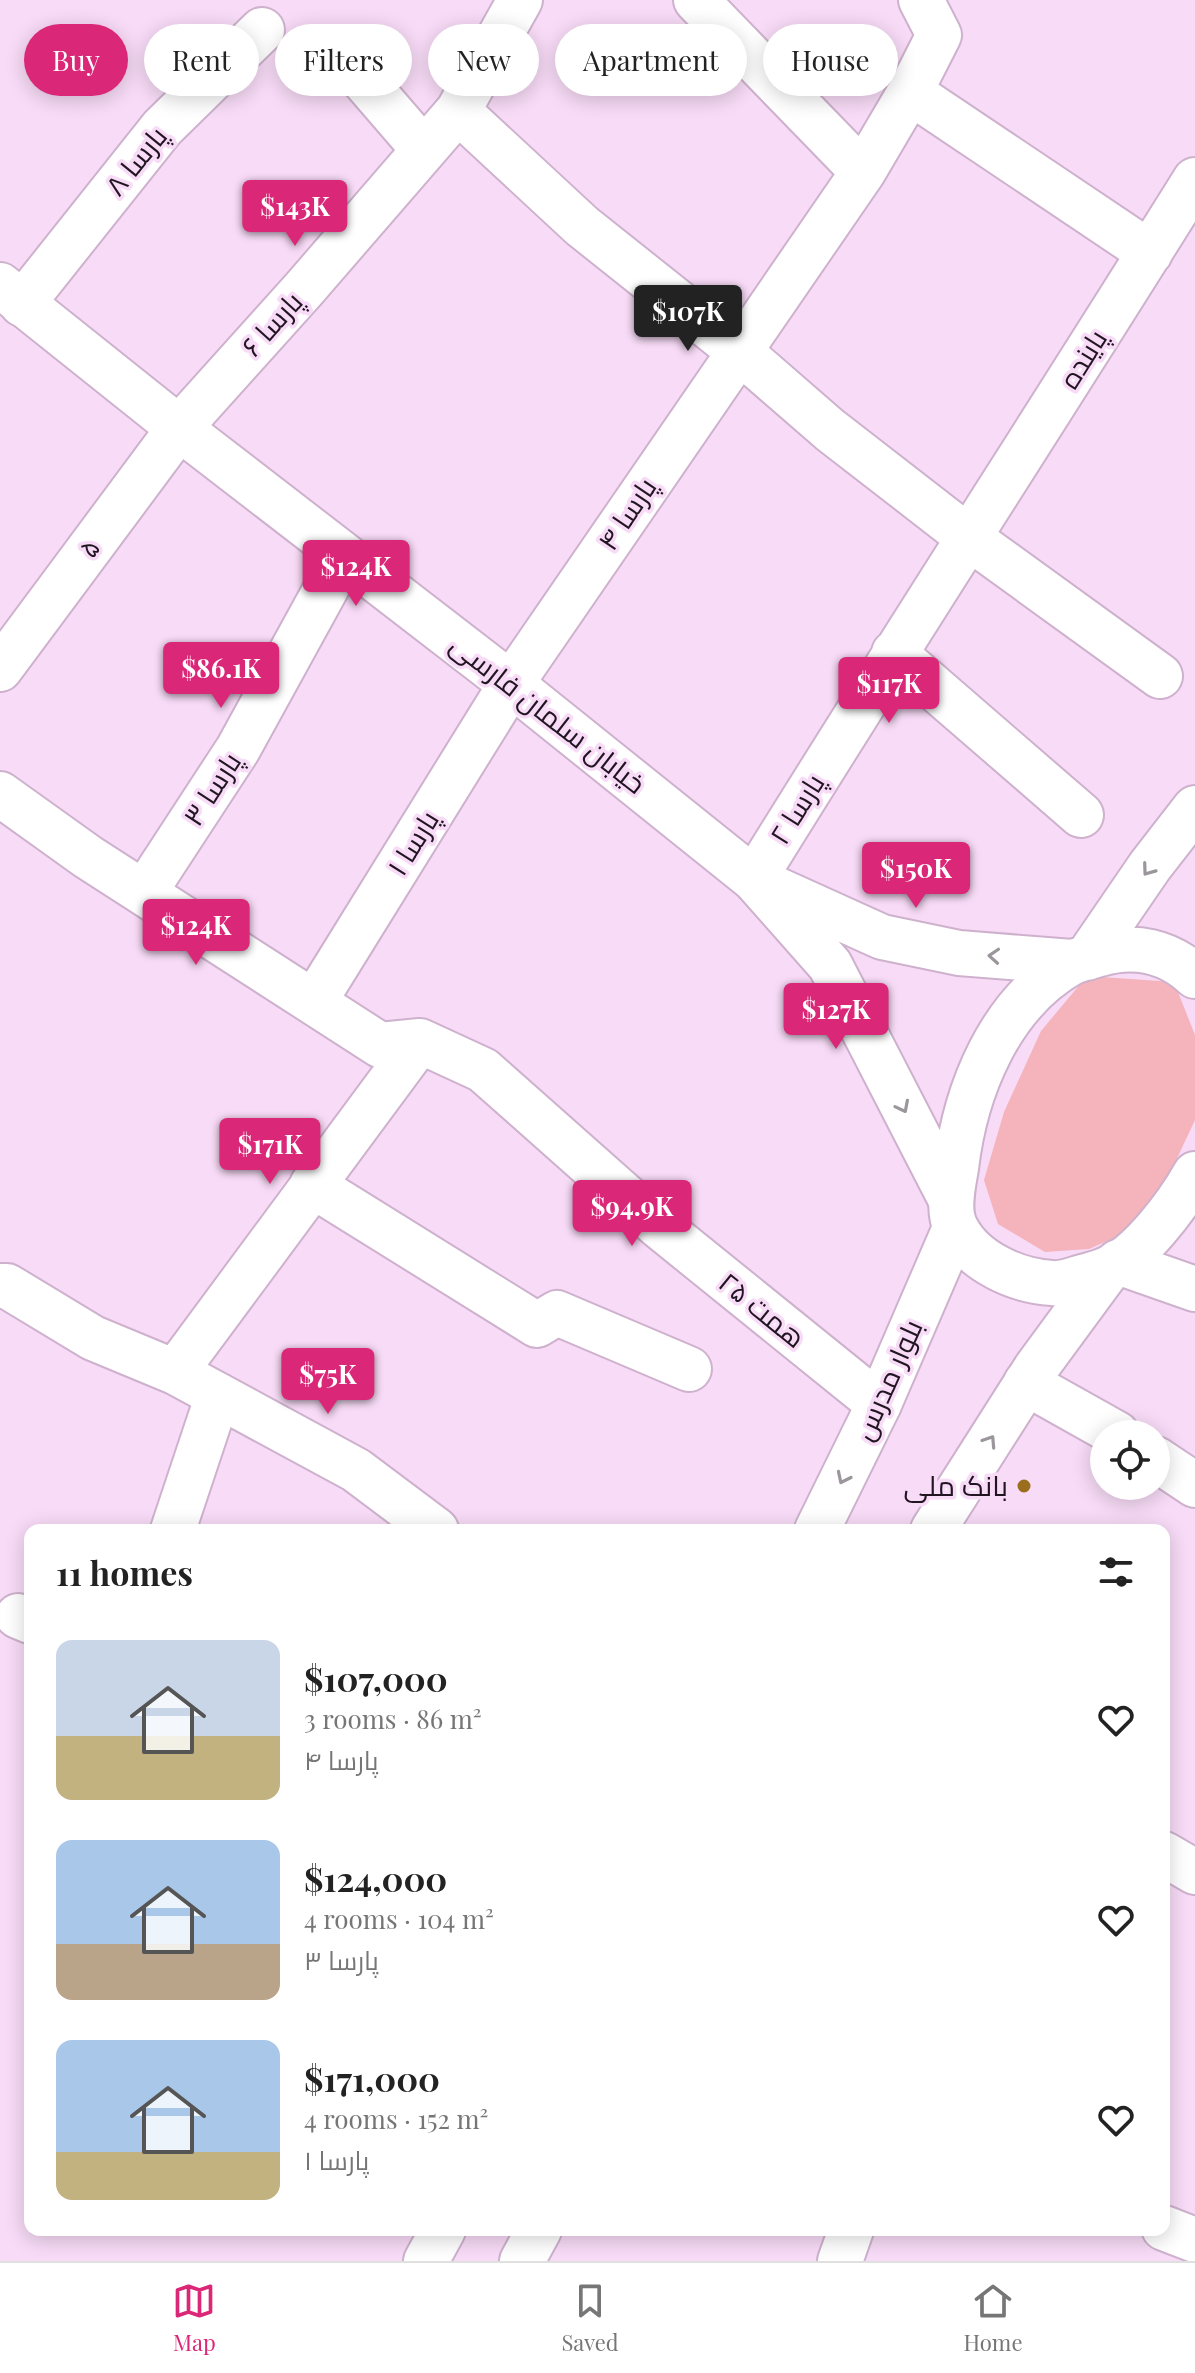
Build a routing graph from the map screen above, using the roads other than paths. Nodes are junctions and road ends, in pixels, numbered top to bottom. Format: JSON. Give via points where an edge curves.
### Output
{"nodes":[{"id":1,"x":520,"y":0,"type":"edge"},
{"id":2,"x":696,"y":0,"type":"edge"},
{"id":3,"x":921,"y":0,"type":"edge"},
{"id":4,"x":262,"y":30,"type":"dead end"},
{"id":5,"x":910,"y":92,"type":"junction"},
{"id":6,"x":377,"y":96,"type":"edge"},
{"id":7,"x":458,"y":111,"type":"junction"},
{"id":8,"x":424,"y":150,"type":"junction"},
{"id":9,"x":863,"y":172,"type":"junction"},
{"id":10,"x":1195,"y":180,"type":"edge"},
{"id":11,"x":1150,"y":253,"type":"junction"},
{"id":12,"x":11,"y":295,"type":"edge"},
{"id":13,"x":741,"y":347,"type":"junction"},
{"id":14,"x":179,"y":428,"type":"junction"},
{"id":15,"x":968,"y":537,"type":"junction"},
{"id":16,"x":344,"y":556,"type":"junction"},
{"id":17,"x":894,"y":653,"type":"junction"},
{"id":18,"x":0,"y":669,"type":"edge"},
{"id":19,"x":1160,"y":676,"type":"dead end"},
{"id":20,"x":511,"y":684,"type":"junction"},
{"id":21,"x":0,"y":794,"type":"edge"},
{"id":22,"x":1195,"y":808,"type":"edge"},
{"id":23,"x":1081,"y":815,"type":"dead end"},
{"id":24,"x":754,"y":879,"type":"junction"},
{"id":25,"x":144,"y":893,"type":"junction"},
{"id":26,"x":1080,"y":960,"type":"junction"},
{"id":27,"x":1195,"y":976,"type":"edge"},
{"id":28,"x":314,"y":1002,"type":"junction"},
{"id":29,"x":420,"y":1041,"type":"junction"},
{"id":30,"x":1195,"y":1174,"type":"edge"},
{"id":31,"x":312,"y":1185,"type":"junction"},
{"id":32,"x":953,"y":1214,"type":"junction"},
{"id":33,"x":1113,"y":1266,"type":"junction"},
{"id":34,"x":0,"y":1286,"type":"edge"},
{"id":35,"x":1195,"y":1289,"type":"edge"},
{"id":36,"x":689,"y":1369,"type":"dead end"},
{"id":37,"x":175,"y":1372,"type":"junction"},
{"id":38,"x":1026,"y":1383,"type":"junction"},
{"id":39,"x":218,"y":1395,"type":"junction"},
{"id":40,"x":879,"y":1404,"type":"junction"},
{"id":41,"x":1092,"y":1420,"type":"edge"},
{"id":42,"x":1170,"y":1468,"type":"edge"},
{"id":43,"x":1195,"y":1485,"type":"edge"},
{"id":44,"x":175,"y":1524,"type":"edge"},
{"id":45,"x":428,"y":1524,"type":"edge"},
{"id":46,"x":820,"y":1524,"type":"edge"},
{"id":47,"x":937,"y":1524,"type":"edge"},
{"id":48,"x":1170,"y":1857,"type":"edge"},
{"id":49,"x":1195,"y":1872,"type":"edge"},
{"id":50,"x":1170,"y":2230,"type":"edge"},
{"id":51,"x":440,"y":2236,"type":"edge"},
{"id":52,"x":536,"y":2236,"type":"edge"},
{"id":53,"x":849,"y":2236,"type":"edge"},
{"id":54,"x":1195,"y":2240,"type":"edge"},
{"id":55,"x":426,"y":2261,"type":"edge"},
{"id":56,"x":522,"y":2261,"type":"edge"},
{"id":57,"x":840,"y":2261,"type":"edge"}],
"edges":[{"from":1,"to":7,"type":"street","name":"پارسا ۶"},
{"from":2,"to":9,"type":"street"},
{"from":3,"to":5,"type":"street","name":"پارسا ۴","via":[[939,35]]},
{"from":4,"to":12,"type":"street","name":"پارسا ۸","via":[[162,128]]},
{"from":5,"to":9,"type":"street","name":"پارسا ۴"},
{"from":5,"to":11,"type":"street"},
{"from":6,"to":8,"type":"street"},
{"from":7,"to":8,"type":"street","name":"پارسا ۶"},
{"from":7,"to":13,"type":"street","via":[[582,226]]},
{"from":8,"to":14,"type":"street","name":"پارسا ۶"},
{"from":9,"to":13,"type":"street","name":"پارسا ۴"},
{"from":10,"to":11,"type":"street","name":"پاینده"},
{"from":11,"to":15,"type":"street","name":"پاینده"},
{"from":12,"to":14,"type":"street","name":"خیابان سلمان فارسی"},
{"from":13,"to":15,"type":"street","via":[[830,430]]},
{"from":13,"to":20,"type":"street","name":"پارسا ۴"},
{"from":14,"to":16,"type":"street","name":"خیابان سلمان فارسی"},
{"from":14,"to":18,"type":"street","name":"۵"},
{"from":15,"to":17,"type":"street","name":"پارسا ۲"},
{"from":15,"to":19,"type":"street"},
{"from":16,"to":20,"type":"street","name":"خیابان سلمان فارسی"},
{"from":16,"to":25,"type":"street","name":"پارسا ۳","via":[[238,749]]},
{"from":17,"to":23,"type":"street"},
{"from":17,"to":24,"type":"street","name":"پارسا ۲"},
{"from":20,"to":24,"type":"street","name":"خیابان سلمان فارسی"},
{"from":20,"to":28,"type":"street","name":"پارسا ۱"},
{"from":21,"to":25,"type":"street"},
{"from":22,"to":26,"type":"street","one_way":true},
{"from":26,"to":24,"type":"street","name":"خیابان سلمان فارسی","one_way":true,"via":[[959,953],[882,937]]},
{"from":24,"to":32,"type":"street","name":"خیابان سلمان فارسی","one_way":true,"via":[[830,965]]},
{"from":25,"to":28,"type":"street"},
{"from":26,"to":27,"type":"street","via":[[1114,950],[1151,950]]},
{"from":26,"to":32,"type":"street","name":"بلوار مدرس","via":[[1032,994],[991,1048],[959,1142]]},
{"from":28,"to":29,"type":"street","via":[[380,1045]]},
{"from":29,"to":31,"type":"street"},
{"from":29,"to":40,"type":"street","name":"همت ۲۵","via":[[483,1070],[660,1227]]},
{"from":30,"to":33,"type":"street","via":[[1162,1224]]},
{"from":31,"to":36,"type":"street","via":[[537,1325],[557,1313]]},
{"from":31,"to":37,"type":"street"},
{"from":32,"to":33,"type":"street","name":"خیابان سلمان فارسی","via":[[979,1255],[1012,1276],[1059,1284]]},
{"from":32,"to":40,"type":"street","name":"بلوار مدرس"},
{"from":33,"to":35,"type":"street"},
{"from":33,"to":38,"type":"street"},
{"from":34,"to":37,"type":"street","via":[[93,1338]]},
{"from":37,"to":39,"type":"street"},
{"from":38,"to":41,"type":"street"},
{"from":47,"to":38,"type":"street","one_way":true},
{"from":39,"to":44,"type":"street"},
{"from":39,"to":45,"type":"street","via":[[356,1470]]},
{"from":40,"to":46,"type":"street","name":"بلوار مدرس","one_way":true},
{"from":42,"to":43,"type":"street"},
{"from":48,"to":49,"type":"street"},
{"from":50,"to":54,"type":"street"},
{"from":51,"to":55,"type":"street"},
{"from":52,"to":56,"type":"street"},
{"from":53,"to":57,"type":"street"}]}
